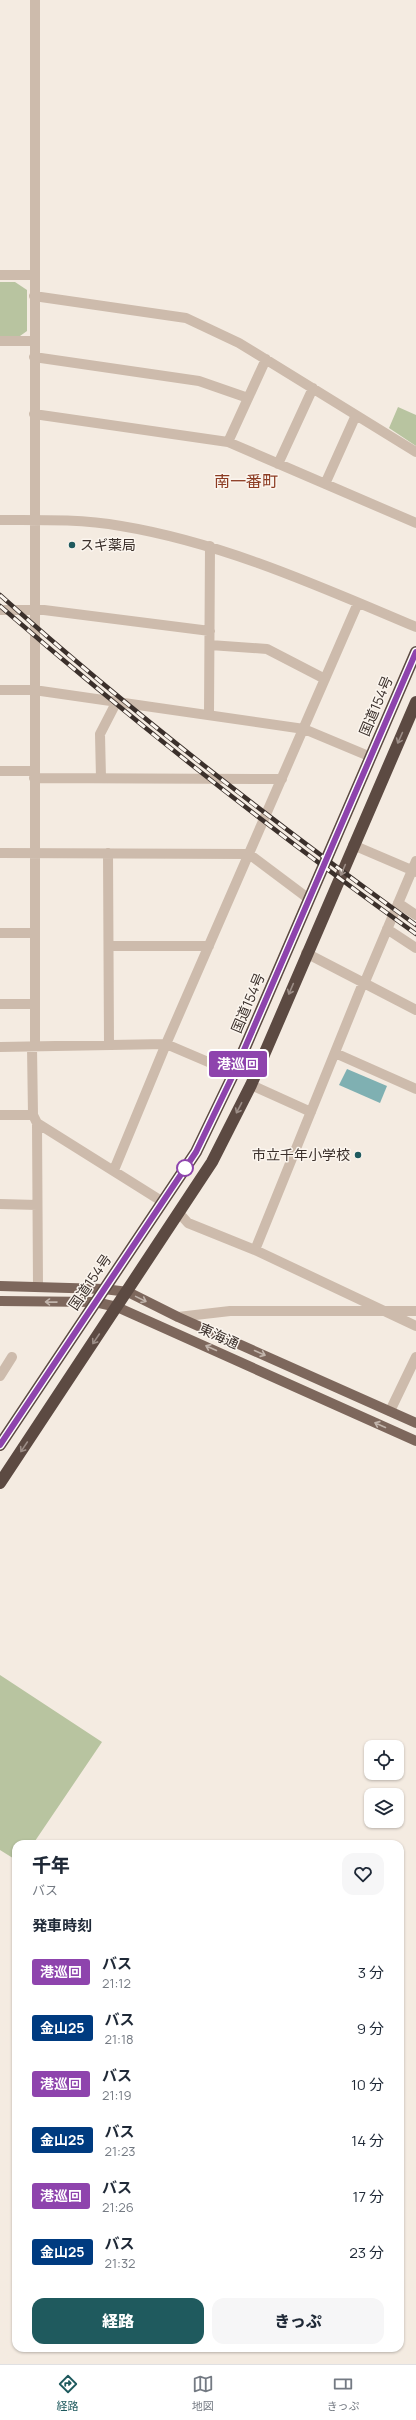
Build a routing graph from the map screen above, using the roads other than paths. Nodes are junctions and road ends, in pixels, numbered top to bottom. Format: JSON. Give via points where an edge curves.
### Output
{"nodes":[{"id":1,"x":35,"y":0,"type":"edge"},
{"id":2,"x":0,"y":275,"type":"edge"},
{"id":3,"x":34,"y":275,"type":"junction"},
{"id":4,"x":34,"y":296,"type":"junction"},
{"id":5,"x":0,"y":341,"type":"edge"},
{"id":6,"x":34,"y":341,"type":"junction"},
{"id":7,"x":34,"y":357,"type":"junction"},
{"id":8,"x":266,"y":359,"type":"junction"},
{"id":9,"x":313,"y":388,"type":"junction"},
{"id":10,"x":248,"y":398,"type":"junction"},
{"id":11,"x":34,"y":414,"type":"junction"},
{"id":12,"x":356,"y":415,"type":"junction"},
{"id":13,"x":228,"y":442,"type":"junction"},
{"id":14,"x":416,"y":452,"type":"edge"},
{"id":15,"x":278,"y":464,"type":"junction"},
{"id":16,"x":325,"y":484,"type":"junction"},
{"id":17,"x":0,"y":520,"type":"edge"},
{"id":18,"x":33,"y":520,"type":"junction"},
{"id":19,"x":416,"y":523,"type":"edge"},
{"id":20,"x":210,"y":546,"type":"junction"},
{"id":21,"x":358,"y":603,"type":"junction"},
{"id":22,"x":0,"y":610,"type":"edge"},
{"id":23,"x":34,"y":610,"type":"junction"},
{"id":24,"x":416,"y":627,"type":"edge"},
{"id":25,"x":210,"y":631,"type":"junction"},
{"id":26,"x":210,"y":645,"type":"junction"},
{"id":27,"x":416,"y":652,"type":"edge"},
{"id":28,"x":325,"y":679,"type":"junction"},
{"id":29,"x":0,"y":690,"type":"edge"},
{"id":30,"x":34,"y":690,"type":"junction"},
{"id":31,"x":116,"y":701,"type":"junction"},
{"id":32,"x":416,"y":702,"type":"edge"},
{"id":33,"x":209,"y":714,"type":"junction"},
{"id":34,"x":304,"y":728,"type":"junction"},
{"id":35,"x":371,"y":756,"type":"junction"},
{"id":36,"x":0,"y":771,"type":"edge"},
{"id":37,"x":34,"y":775,"type":"junction"},
{"id":38,"x":101,"y":778,"type":"junction"},
{"id":39,"x":282,"y":779,"type":"junction"},
{"id":40,"x":353,"y":845,"type":"junction"},
{"id":41,"x":0,"y":853,"type":"edge"},
{"id":42,"x":34,"y":853,"type":"junction"},
{"id":43,"x":108,"y":853,"type":"junction"},
{"id":44,"x":250,"y":854,"type":"junction"},
{"id":45,"x":416,"y":861,"type":"edge"},
{"id":46,"x":414,"y":871,"type":"edge"},
{"id":47,"x":309,"y":899,"type":"junction"},
{"id":48,"x":398,"y":903,"type":"junction"},
{"id":49,"x":416,"y":915,"type":"edge"},
{"id":50,"x":387,"y":929,"type":"junction"},
{"id":51,"x":0,"y":933,"type":"edge"},
{"id":52,"x":35,"y":933,"type":"junction"},
{"id":53,"x":108,"y":946,"type":"junction"},
{"id":54,"x":209,"y":946,"type":"junction"},
{"id":55,"x":416,"y":948,"type":"edge"},
{"id":56,"x":306,"y":953,"type":"junction"},
{"id":57,"x":363,"y":984,"type":"junction"},
{"id":58,"x":0,"y":1004,"type":"edge"},
{"id":59,"x":35,"y":1004,"type":"junction"},
{"id":60,"x":416,"y":1010,"type":"edge"},
{"id":61,"x":166,"y":1044,"type":"junction"},
{"id":62,"x":109,"y":1045,"type":"junction"},
{"id":63,"x":34,"y":1046,"type":"junction"},
{"id":64,"x":0,"y":1047,"type":"edge"},
{"id":65,"x":335,"y":1053,"type":"junction"},
{"id":66,"x":234,"y":1073,"type":"junction"},
{"id":67,"x":251,"y":1085,"type":"junction"},
{"id":68,"x":416,"y":1089,"type":"edge"},
{"id":69,"x":311,"y":1112,"type":"junction"},
{"id":70,"x":0,"y":1115,"type":"edge"},
{"id":71,"x":35,"y":1119,"type":"junction"},
{"id":72,"x":114,"y":1170,"type":"junction"},
{"id":73,"x":163,"y":1202,"type":"junction"},
{"id":74,"x":0,"y":1204,"type":"edge"},
{"id":75,"x":37,"y":1205,"type":"junction"},
{"id":76,"x":179,"y":1213,"type":"junction"},
{"id":77,"x":255,"y":1250,"type":"junction"},
{"id":78,"x":0,"y":1286,"type":"edge"},
{"id":79,"x":38,"y":1287,"type":"junction"},
{"id":80,"x":104,"y":1289,"type":"junction"},
{"id":81,"x":128,"y":1292,"type":"junction"},
{"id":82,"x":0,"y":1301,"type":"edge"},
{"id":83,"x":95,"y":1302,"type":"junction"},
{"id":84,"x":118,"y":1307,"type":"junction"},
{"id":85,"x":380,"y":1310,"type":"junction"},
{"id":86,"x":416,"y":1311,"type":"edge"},
{"id":87,"x":178,"y":1317,"type":"junction"},
{"id":88,"x":416,"y":1326,"type":"edge"},
{"id":89,"x":12,"y":1357,"type":"dead end"},
{"id":90,"x":416,"y":1357,"type":"edge"},
{"id":91,"x":0,"y":1376,"type":"edge"},
{"id":92,"x":390,"y":1411,"type":"junction"},
{"id":93,"x":416,"y":1423,"type":"edge"},
{"id":94,"x":416,"y":1441,"type":"edge"},
{"id":95,"x":0,"y":1445,"type":"edge"},
{"id":96,"x":0,"y":1483,"type":"edge"}],
"edges":[{"from":1,"to":3,"type":"street"},
{"from":2,"to":3,"type":"street"},
{"from":3,"to":4,"type":"street"},
{"from":4,"to":6,"type":"street"},
{"from":4,"to":8,"type":"street","via":[[186,318]]},
{"from":5,"to":6,"type":"street"},
{"from":6,"to":7,"type":"street"},
{"from":7,"to":10,"type":"street","via":[[199,381]]},
{"from":7,"to":11,"type":"street"},
{"from":8,"to":9,"type":"street"},
{"from":8,"to":10,"type":"street"},
{"from":9,"to":12,"type":"street"},
{"from":9,"to":15,"type":"street"},
{"from":10,"to":13,"type":"street"},
{"from":11,"to":13,"type":"street"},
{"from":11,"to":18,"type":"street"},
{"from":12,"to":14,"type":"street"},
{"from":12,"to":16,"type":"street"},
{"from":13,"to":15,"type":"street"},
{"from":15,"to":16,"type":"street"},
{"from":16,"to":19,"type":"street"},
{"from":17,"to":18,"type":"street"},
{"from":18,"to":20,"type":"street","via":[[120,526]]},
{"from":18,"to":23,"type":"street"},
{"from":20,"to":21,"type":"street"},
{"from":20,"to":25,"type":"street"},
{"from":21,"to":24,"type":"street"},
{"from":21,"to":28,"type":"street"},
{"from":22,"to":23,"type":"street"},
{"from":23,"to":25,"type":"street"},
{"from":23,"to":30,"type":"street"},
{"from":25,"to":26,"type":"street"},
{"from":26,"to":28,"type":"street","via":[[267,649]]},
{"from":26,"to":33,"type":"street"},
{"from":27,"to":35,"type":"highway","name":"国道154号"},
{"from":28,"to":34,"type":"street"},
{"from":29,"to":30,"type":"street"},
{"from":30,"to":31,"type":"street"},
{"from":30,"to":37,"type":"street"},
{"from":31,"to":33,"type":"street"},
{"from":31,"to":38,"type":"street","via":[[100,734]]},
{"from":32,"to":40,"type":"highway","one_way":true},
{"from":33,"to":34,"type":"street"},
{"from":34,"to":35,"type":"street"},
{"from":34,"to":39,"type":"street"},
{"from":35,"to":47,"type":"highway","name":"国道154号"},
{"from":36,"to":37,"type":"street"},
{"from":37,"to":38,"type":"street"},
{"from":37,"to":42,"type":"street"},
{"from":38,"to":39,"type":"street"},
{"from":39,"to":44,"type":"street"},
{"from":40,"to":46,"type":"street"},
{"from":40,"to":56,"type":"highway","one_way":true},
{"from":41,"to":42,"type":"street"},
{"from":42,"to":43,"type":"street"},
{"from":42,"to":52,"type":"street"},
{"from":43,"to":44,"type":"street"},
{"from":43,"to":53,"type":"street"},
{"from":44,"to":47,"type":"street"},
{"from":44,"to":54,"type":"street"},
{"from":45,"to":46,"type":"street"},
{"from":46,"to":48,"type":"street"},
{"from":47,"to":66,"type":"highway","name":"国道154号"},
{"from":48,"to":49,"type":"street"},
{"from":48,"to":50,"type":"street"},
{"from":50,"to":55,"type":"street"},
{"from":50,"to":57,"type":"street"},
{"from":51,"to":52,"type":"street"},
{"from":52,"to":59,"type":"street"},
{"from":53,"to":54,"type":"street"},
{"from":53,"to":62,"type":"street"},
{"from":54,"to":61,"type":"street"},
{"from":56,"to":57,"type":"street"},
{"from":56,"to":67,"type":"highway","one_way":true},
{"from":57,"to":60,"type":"street"},
{"from":57,"to":65,"type":"street"},
{"from":58,"to":59,"type":"street"},
{"from":59,"to":63,"type":"street"},
{"from":61,"to":62,"type":"street"},
{"from":61,"to":66,"type":"street"},
{"from":61,"to":72,"type":"street"},
{"from":62,"to":63,"type":"street"},
{"from":63,"to":64,"type":"street"},
{"from":63,"to":71,"type":"street"},
{"from":65,"to":68,"type":"street"},
{"from":65,"to":69,"type":"street"},
{"from":66,"to":73,"type":"highway","name":"国道154号","via":[[196,1152]]},
{"from":67,"to":69,"type":"street"},
{"from":67,"to":76,"type":"highway","one_way":true,"via":[[212,1162]]},
{"from":69,"to":77,"type":"street"},
{"from":70,"to":71,"type":"street"},
{"from":71,"to":72,"type":"street"},
{"from":71,"to":75,"type":"street"},
{"from":72,"to":73,"type":"street"},
{"from":73,"to":80,"type":"highway","name":"国道154号"},
{"from":74,"to":75,"type":"street"},
{"from":75,"to":79,"type":"street"},
{"from":76,"to":77,"type":"street","via":[[188,1223]]},
{"from":76,"to":81,"type":"highway"},
{"from":77,"to":85,"type":"street"},
{"from":78,"to":79,"type":"main road","name":"東海通"},
{"from":79,"to":80,"type":"main road","name":"東海通"},
{"from":80,"to":81,"type":"main road","name":"東海通"},
{"from":80,"to":83,"type":"highway","name":"国道154号"},
{"from":81,"to":84,"type":"highway"},
{"from":81,"to":87,"type":"main road","name":"東海通","one_way":true},
{"from":83,"to":82,"type":"main road","name":"東海通","one_way":true},
{"from":83,"to":84,"type":"main road","name":"東海通"},
{"from":83,"to":95,"type":"highway","name":"国道154号"},
{"from":94,"to":84,"type":"main road","name":"東海通","one_way":true},
{"from":84,"to":96,"type":"highway","one_way":true},
{"from":85,"to":86,"type":"street"},
{"from":85,"to":87,"type":"street","via":[[230,1311]]},
{"from":85,"to":88,"type":"street"},
{"from":87,"to":92,"type":"main road","name":"東海通","one_way":true},
{"from":89,"to":91,"type":"street"},
{"from":90,"to":92,"type":"street"},
{"from":92,"to":93,"type":"main road","name":"東海通"}]}
